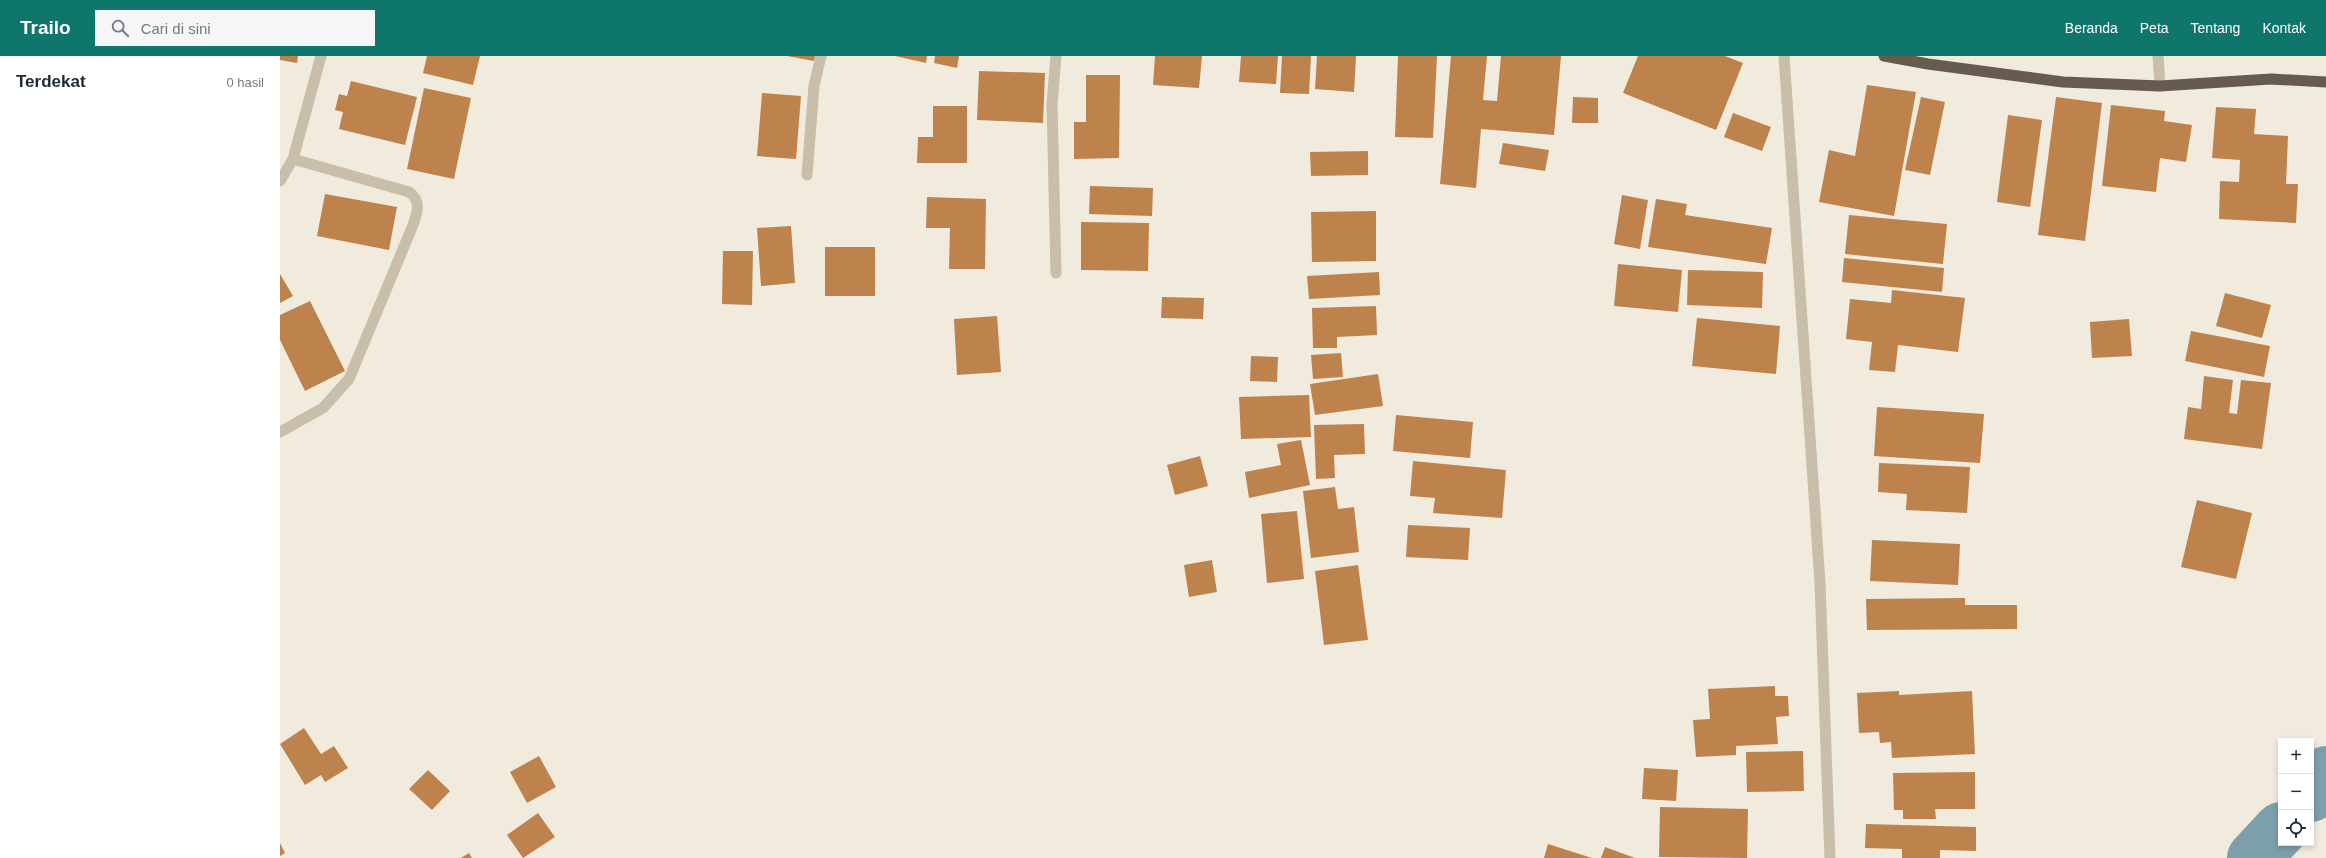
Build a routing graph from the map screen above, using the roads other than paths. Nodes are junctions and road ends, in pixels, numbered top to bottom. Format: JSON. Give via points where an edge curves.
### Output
{"nodes":[{"id":1,"x":321,"y":56,"type":"edge"},
{"id":2,"x":821,"y":56,"type":"edge"},
{"id":3,"x":1056,"y":56,"type":"edge"},
{"id":4,"x":1784,"y":56,"type":"edge"},
{"id":5,"x":1884,"y":56,"type":"edge"},
{"id":6,"x":2158,"y":56,"type":"edge"},
{"id":7,"x":2326,"y":82,"type":"edge"},
{"id":8,"x":2160,"y":86,"type":"junction"},
{"id":9,"x":293,"y":159,"type":"junction"},
{"id":10,"x":807,"y":175,"type":"dead end"},
{"id":11,"x":280,"y":181,"type":"edge"},
{"id":12,"x":1056,"y":274,"type":"dead end"},
{"id":13,"x":280,"y":432,"type":"edge"},
{"id":14,"x":1830,"y":858,"type":"edge"}],
"edges":[{"from":1,"to":9,"type":"street"},
{"from":2,"to":10,"type":"street","via":[[814,86]]},
{"from":3,"to":12,"type":"street","via":[[1052,104]]},
{"from":4,"to":14,"type":"street","via":[[1820,583]]},
{"from":5,"to":8,"type":"highway","via":[[2063,82]]},
{"from":6,"to":8,"type":"street"},
{"from":7,"to":8,"type":"highway","via":[[2271,79]]},
{"from":9,"to":11,"type":"street"},
{"from":9,"to":13,"type":"street","via":[[409,192],[417,200],[418,207],[413,225],[349,379],[323,408]]}]}
